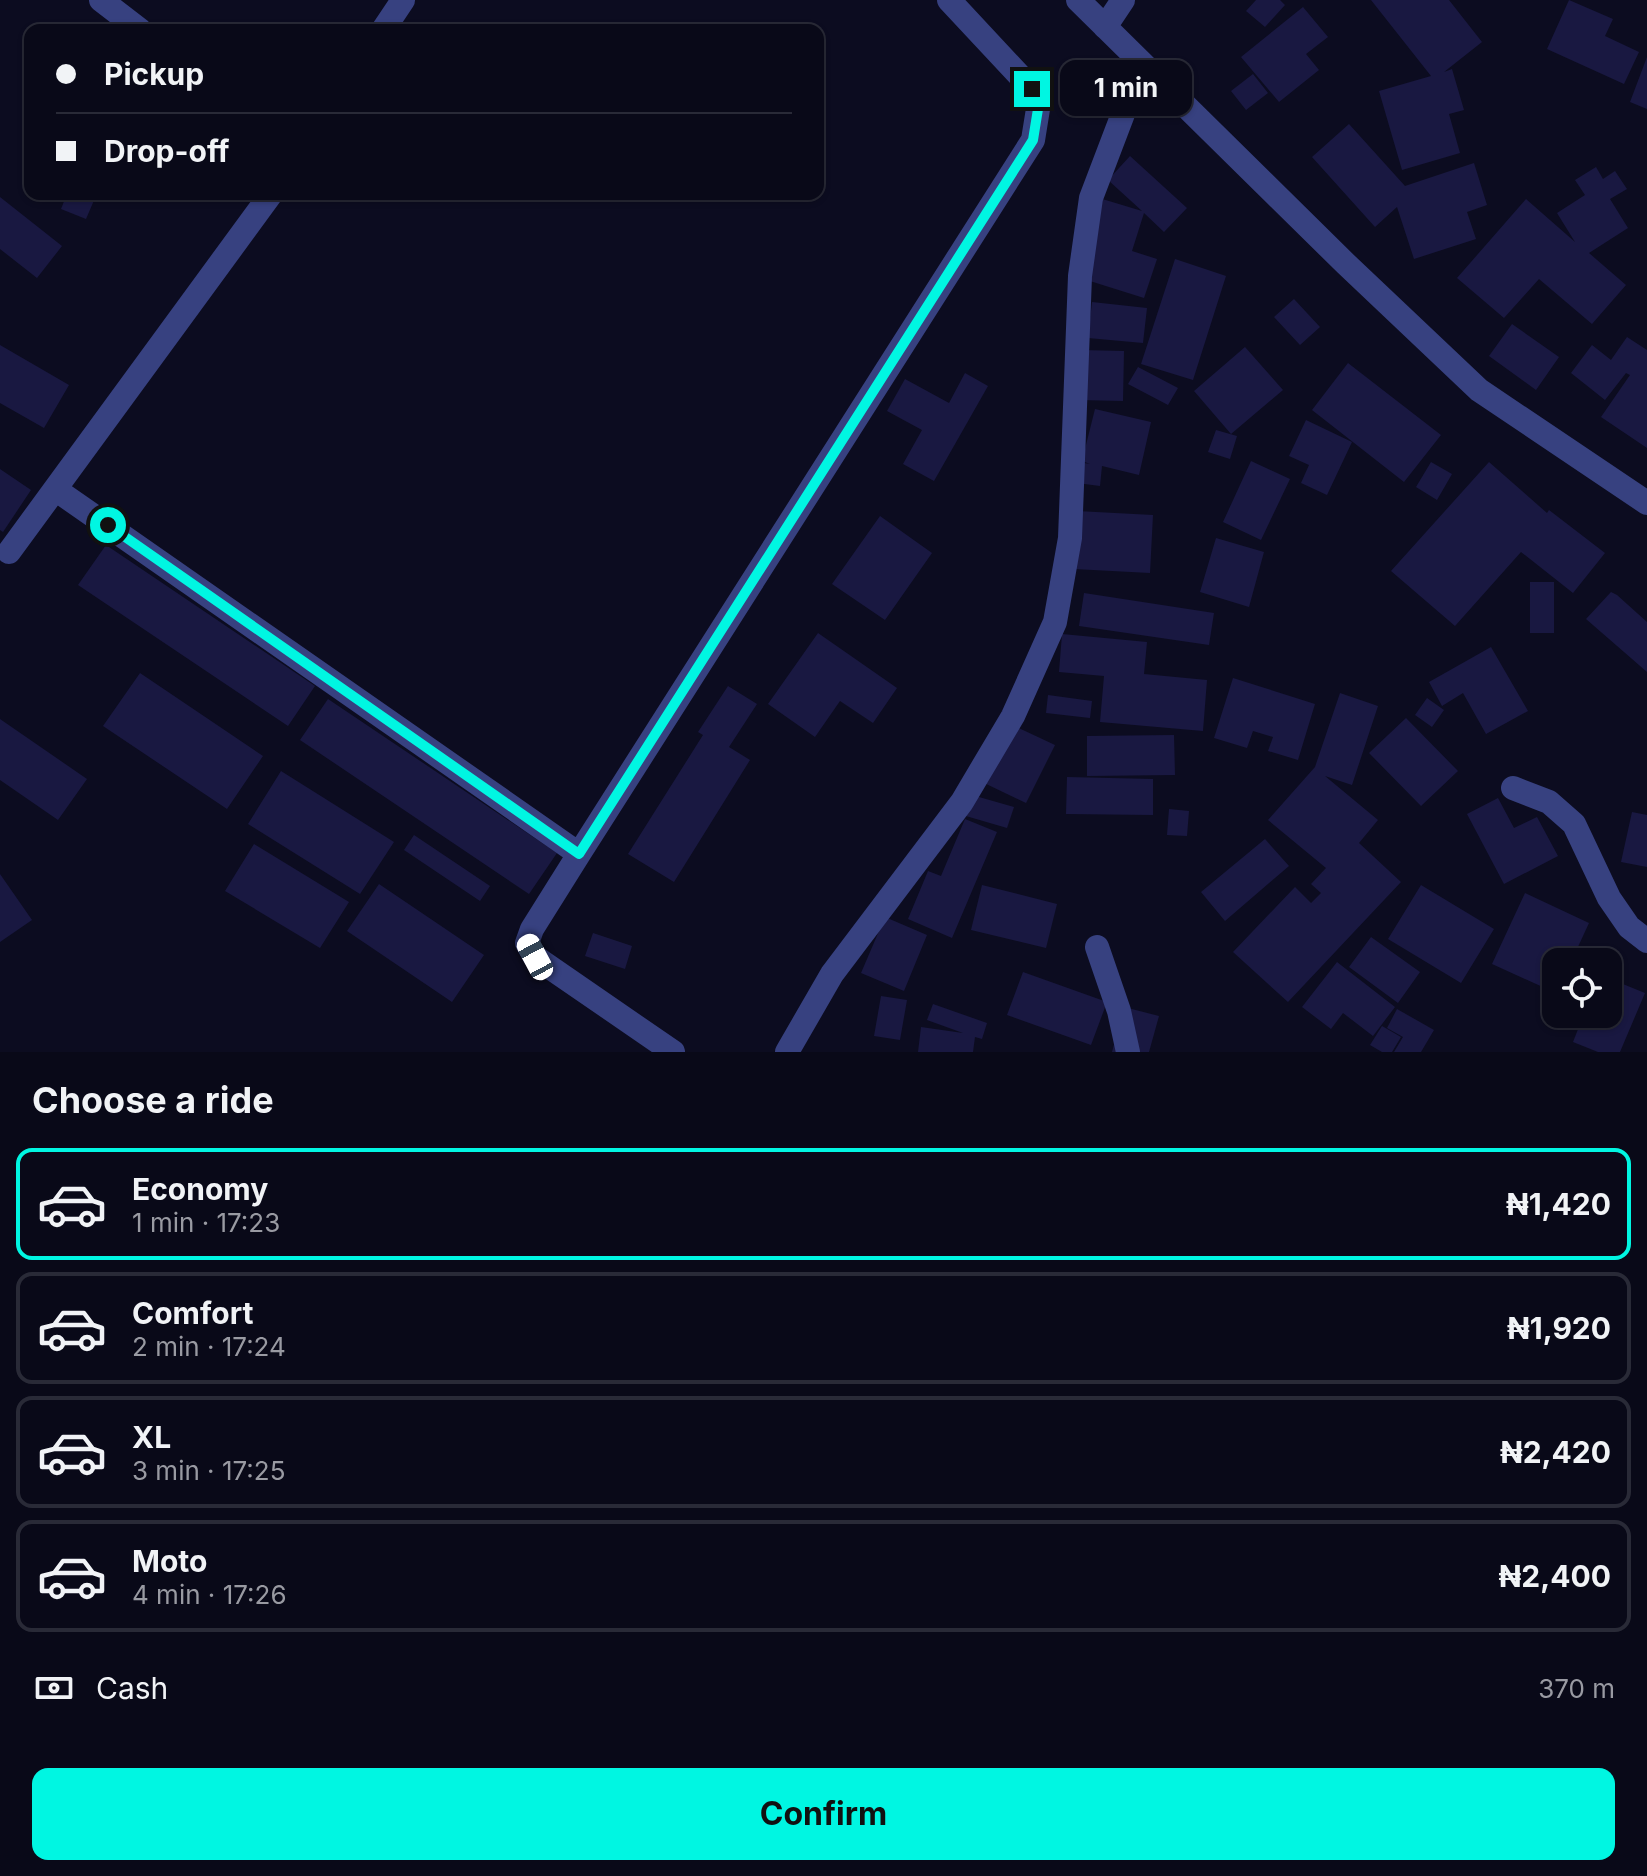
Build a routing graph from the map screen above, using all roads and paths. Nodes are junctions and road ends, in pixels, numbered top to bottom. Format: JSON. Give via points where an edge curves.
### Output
{"nodes":[{"id":1,"x":101,"y":0,"type":"edge"},
{"id":2,"x":403,"y":0,"type":"edge"},
{"id":3,"x":949,"y":0,"type":"edge"},
{"id":4,"x":1078,"y":0,"type":"edge"},
{"id":5,"x":1123,"y":0,"type":"edge"},
{"id":6,"x":132,"y":24,"type":"edge"},
{"id":7,"x":387,"y":24,"type":"edge"},
{"id":8,"x":1105,"y":27,"type":"junction"},
{"id":9,"x":1142,"y":64,"type":"junction"},
{"id":10,"x":267,"y":200,"type":"edge"},
{"id":11,"x":55,"y":489,"type":"junction"},
{"id":12,"x":1647,"y":503,"type":"edge"},
{"id":13,"x":9,"y":552,"type":"dead end"},
{"id":14,"x":1513,"y":788,"type":"dead end"},
{"id":15,"x":579,"y":854,"type":"junction"},
{"id":16,"x":1647,"y":941,"type":"edge"},
{"id":17,"x":1097,"y":947,"type":"dead end"},
{"id":18,"x":673,"y":1052,"type":"edge"},
{"id":19,"x":787,"y":1052,"type":"edge"},
{"id":20,"x":1128,"y":1052,"type":"edge"}],
"edges":[{"from":1,"to":6,"type":"street"},
{"from":2,"to":7,"type":"street"},
{"from":3,"to":15,"type":"street","via":[[1032,89],[1038,109],[1033,140]]},
{"from":4,"to":8,"type":"street"},
{"from":5,"to":8,"type":"street"},
{"from":8,"to":9,"type":"street"},
{"from":9,"to":12,"type":"street","via":[[1479,390]]},
{"from":9,"to":19,"type":"street","via":[[1091,198],[1080,276],[1070,538],[1055,622],[1013,716],[962,802],[832,974]]},
{"from":10,"to":11,"type":"street"},
{"from":11,"to":13,"type":"street"},
{"from":11,"to":15,"type":"street"},
{"from":14,"to":16,"type":"street","via":[[1549,802],[1574,824],[1609,898],[1629,927]]},
{"from":15,"to":18,"type":"street","via":[[527,943],[535,957]]},
{"from":17,"to":20,"type":"street"}]}
